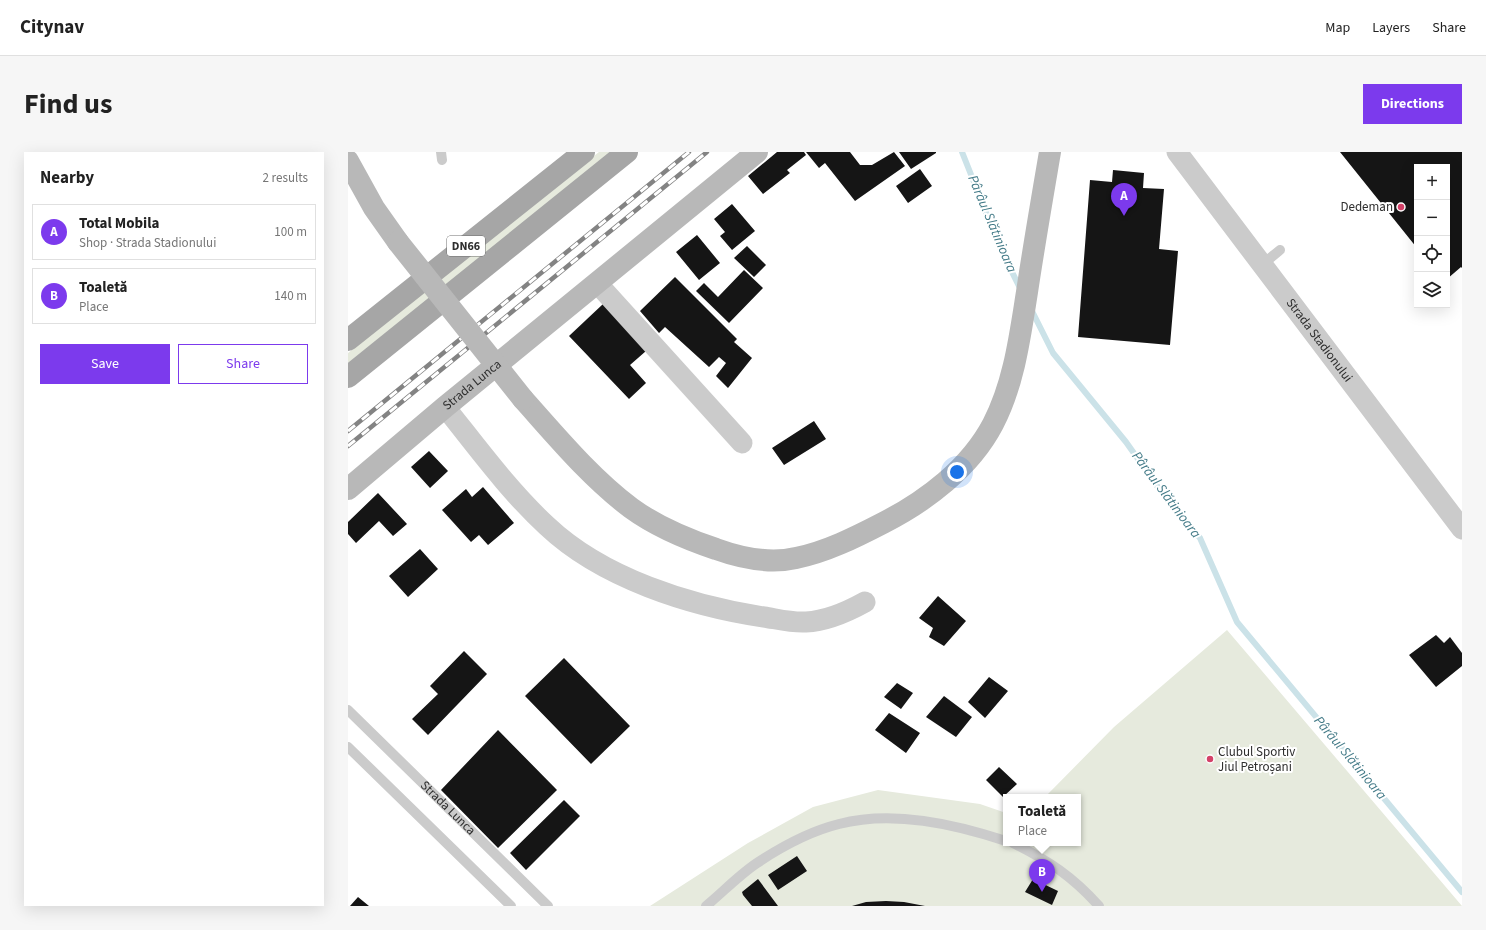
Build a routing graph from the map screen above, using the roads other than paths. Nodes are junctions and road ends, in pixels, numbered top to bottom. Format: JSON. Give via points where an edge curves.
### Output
{"nodes":[{"id":1,"x":584,"y":152,"type":"edge"},
{"id":2,"x":627,"y":152,"type":"edge"},
{"id":3,"x":758,"y":152,"type":"edge"},
{"id":4,"x":1050,"y":152,"type":"edge"},
{"id":5,"x":1177,"y":152,"type":"edge"},
{"id":6,"x":348,"y":160,"type":"edge"},
{"id":7,"x":1280,"y":250,"type":"dead end"},
{"id":8,"x":1263,"y":264,"type":"junction"},
{"id":9,"x":597,"y":283,"type":"junction"},
{"id":10,"x":348,"y":340,"type":"edge"},
{"id":11,"x":348,"y":377,"type":"edge"},
{"id":12,"x":445,"y":407,"type":"junction"},
{"id":13,"x":742,"y":443,"type":"dead end"},
{"id":14,"x":348,"y":489,"type":"edge"},
{"id":15,"x":1462,"y":529,"type":"edge"},
{"id":16,"x":865,"y":602,"type":"dead end"},
{"id":17,"x":348,"y":710,"type":"edge"},
{"id":18,"x":348,"y":747,"type":"edge"},
{"id":19,"x":1003,"y":840,"type":"edge"},
{"id":20,"x":1019,"y":846,"type":"edge"},
{"id":21,"x":511,"y":906,"type":"edge"},
{"id":22,"x":548,"y":906,"type":"edge"},
{"id":23,"x":706,"y":906,"type":"edge"},
{"id":24,"x":1099,"y":906,"type":"edge"}],
"edges":[{"from":1,"to":10,"type":"main road","number":"DN66"},
{"from":2,"to":11,"type":"main road","number":"DN66"},
{"from":3,"to":9,"type":"main road","name":"Strada Lunca"},
{"from":4,"to":6,"type":"main road","bridge":true,"via":[[1020,335],[1005,393],[993,424],[975,452],[923,499],[893,518],[824,550],[794,559],[762,560],[731,554],[693,542],[632,509],[597,479],[523,399],[398,242],[374,208]]},
{"from":5,"to":8,"type":"street","name":"Strada Stadionului"},
{"from":7,"to":8,"type":"lane"},
{"from":8,"to":15,"type":"street","name":"Strada Stadionului"},
{"from":9,"to":12,"type":"main road","name":"Strada Lunca"},
{"from":9,"to":13,"type":"street"},
{"from":12,"to":14,"type":"main road","name":"Strada Lunca"},
{"from":12,"to":16,"type":"street","via":[[522,501],[547,526],[574,548],[619,573],[715,609],[777,619],[806,622],[827,619]]},
{"from":17,"to":22,"type":"lane","name":"Strada Lunca"},
{"from":18,"to":21,"type":"lane","name":"Strada Lunca"},
{"from":19,"to":23,"type":"lane","via":[[978,832],[914,820],[881,819],[839,824],[809,835],[756,864]]},
{"from":20,"to":24,"type":"lane","via":[[1069,876]]}]}
